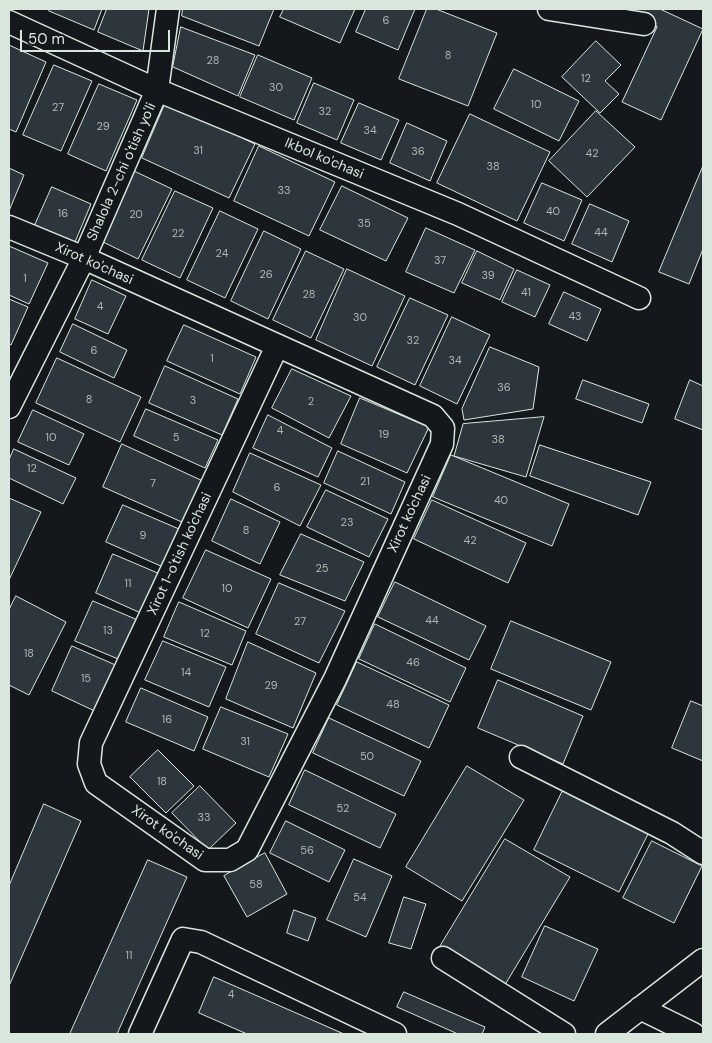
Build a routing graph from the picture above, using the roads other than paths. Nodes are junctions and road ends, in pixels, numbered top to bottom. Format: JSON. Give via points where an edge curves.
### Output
{"nodes":[{"id":1,"x":168,"y":9,"type":"edge"},
{"id":2,"x":549,"y":9,"type":"edge"},
{"id":3,"x":9,"y":22,"type":"edge"},
{"id":4,"x":644,"y":24,"type":"dead end"},
{"id":5,"x":157,"y":90,"type":"junction"},
{"id":6,"x":9,"y":227,"type":"edge"},
{"id":7,"x":84,"y":258,"type":"junction"},
{"id":8,"x":639,"y":298,"type":"dead end"},
{"id":9,"x":277,"y":346,"type":"junction"},
{"id":10,"x":9,"y":407,"type":"edge"},
{"id":11,"x":521,"y":758,"type":"dead end"},
{"id":12,"x":89,"y":764,"type":"joint"},
{"id":13,"x":703,"y":853,"type":"edge"},
{"id":14,"x":442,"y":958,"type":"dead end"},
{"id":15,"x":703,"y":960,"type":"edge"},
{"id":16,"x":640,"y":1008,"type":"junction"},
{"id":17,"x":140,"y":1034,"type":"edge"},
{"id":18,"x":395,"y":1034,"type":"edge"},
{"id":19,"x":564,"y":1034,"type":"edge"},
{"id":20,"x":607,"y":1034,"type":"edge"},
{"id":21,"x":693,"y":1034,"type":"edge"}],
"edges":[{"from":1,"to":5,"type":"street","name":"Shalola 2-chi o'tish yo'li"},
{"from":2,"to":4,"type":"street"},
{"from":3,"to":5,"type":"street","name":"Ikbol ko'chasi"},
{"from":5,"to":7,"type":"street","name":"Shalola 2-chi o'tish yo'li"},
{"from":5,"to":8,"type":"street","name":"Ikbol ko'chasi","via":[[458,214]]},
{"from":6,"to":7,"type":"street","name":"Xirot ko'chasi"},
{"from":7,"to":9,"type":"street","name":"Xirot ko'chasi"},
{"from":7,"to":10,"type":"street","name":"Shalola 2-chi o'tish yo'li"},
{"from":9,"to":12,"type":"street","name":"Xirot 1-o'tish ko'chasi","via":[[91,743]]},
{"from":9,"to":12,"type":"street","name":"Xirot ko'chasi","via":[[433,416],[443,428],[442,444],[335,679],[247,850],[230,860],[205,860],[96,782]]},
{"from":11,"to":13,"type":"street","via":[[672,833]]},
{"from":14,"to":19,"type":"street"},
{"from":15,"to":16,"type":"street"},
{"from":16,"to":20,"type":"street"},
{"from":16,"to":21,"type":"street"},
{"from":17,"to":18,"type":"street","via":[[183,939],[201,942]]}]}
